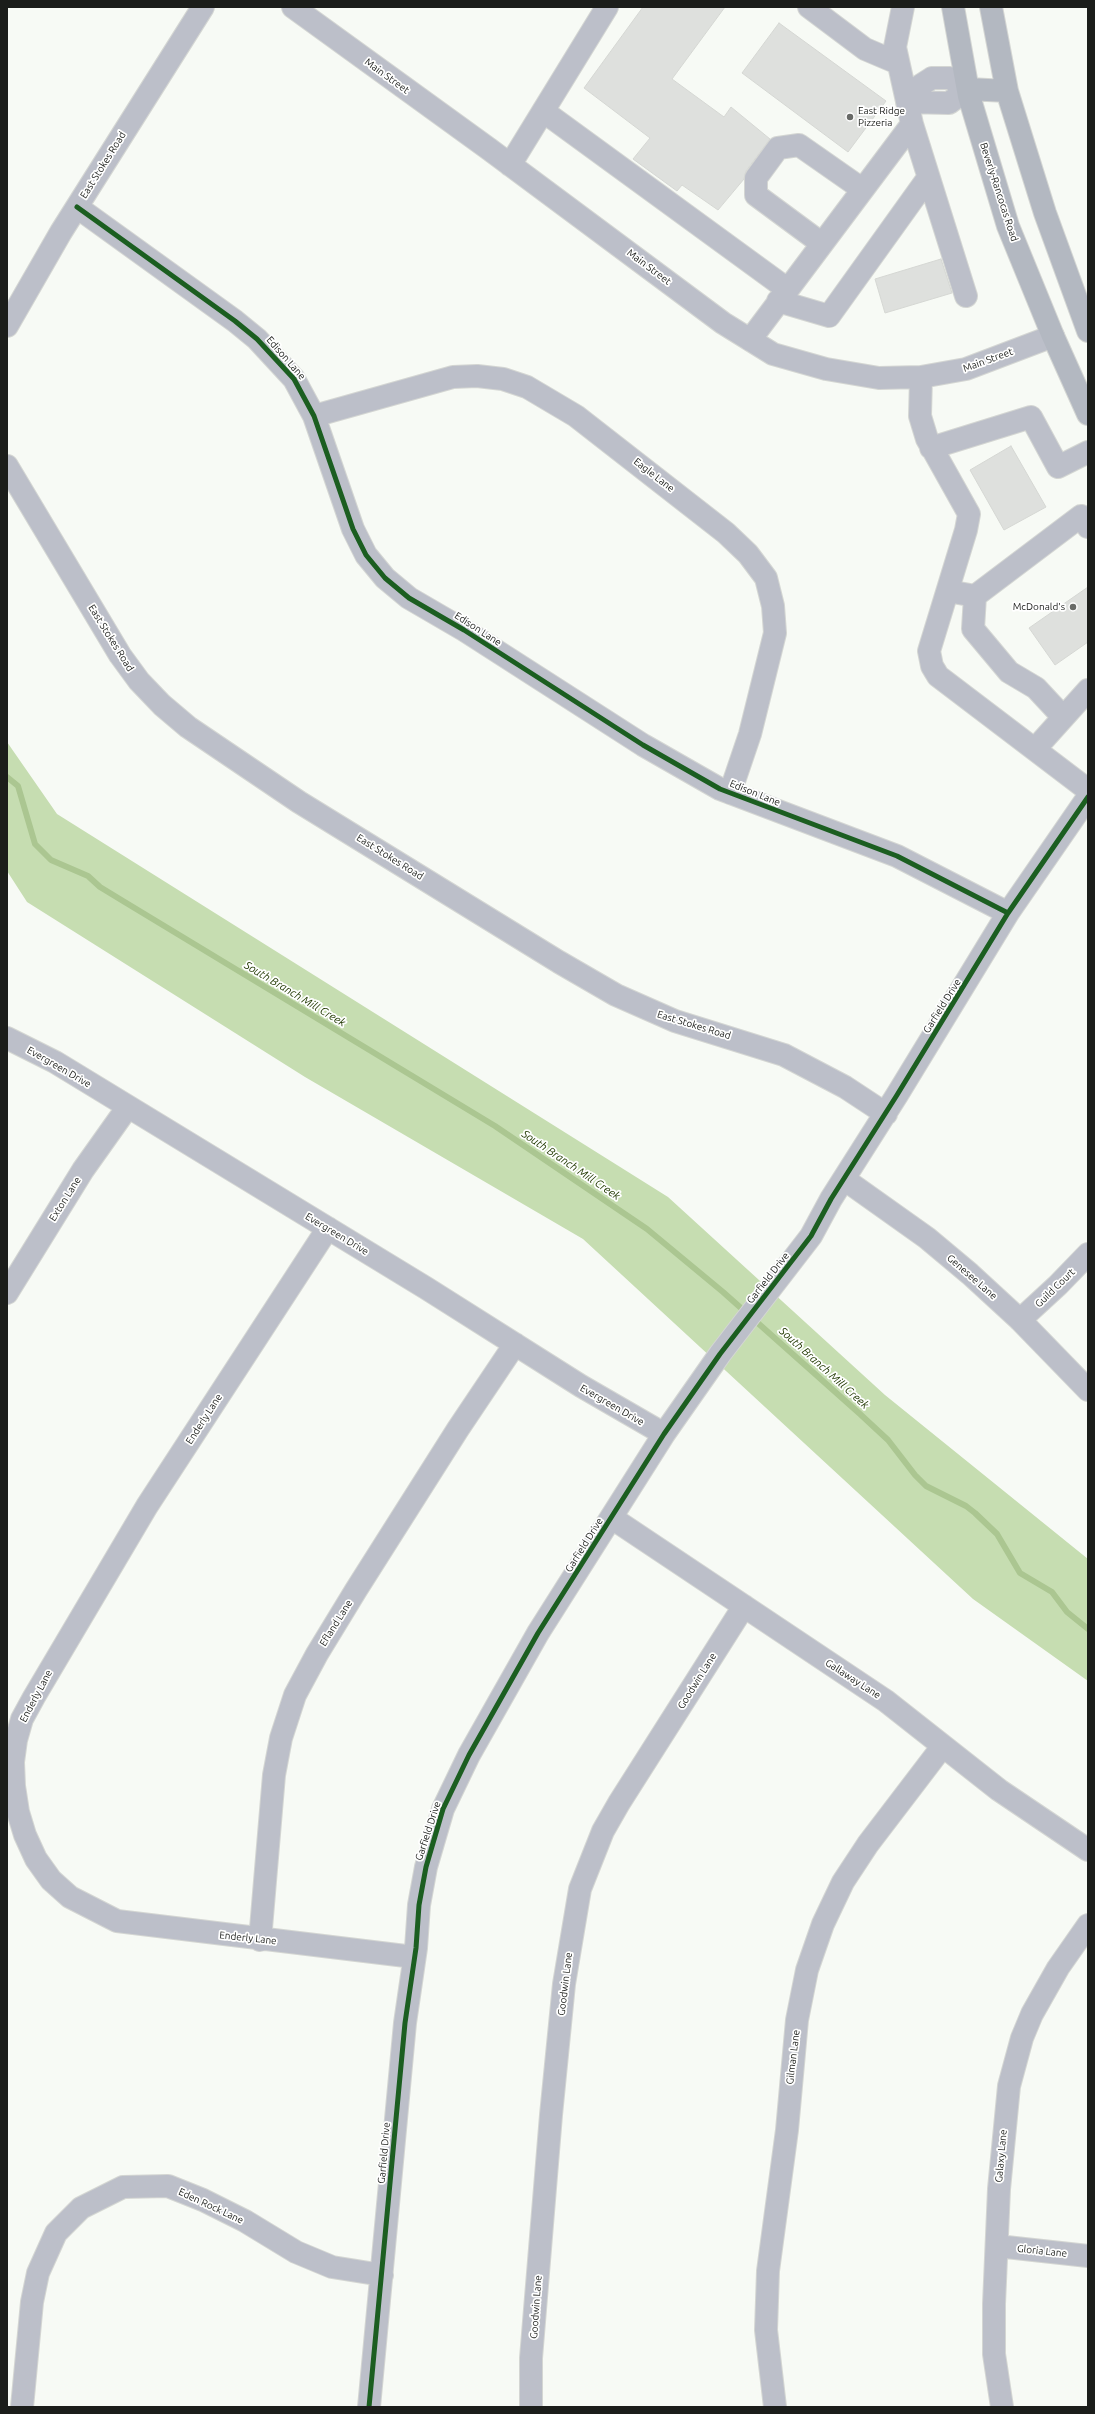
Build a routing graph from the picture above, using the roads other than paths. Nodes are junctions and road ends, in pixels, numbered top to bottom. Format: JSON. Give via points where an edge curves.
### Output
{"nodes":[{"id":1,"x":203,"y":7,"type":"edge"},
{"id":2,"x":293,"y":7,"type":"edge"},
{"id":3,"x":607,"y":7,"type":"edge"},
{"id":4,"x":809,"y":7,"type":"edge"},
{"id":5,"x":903,"y":7,"type":"edge"},
{"id":6,"x":952,"y":7,"type":"edge"},
{"id":7,"x":991,"y":7,"type":"edge"},
{"id":8,"x":898,"y":63,"type":"junction"},
{"id":9,"x":968,"y":89,"type":"junction"},
{"id":10,"x":1007,"y":91,"type":"junction"},
{"id":11,"x":907,"y":102,"type":"junction"},
{"id":12,"x":543,"y":112,"type":"junction"},
{"id":13,"x":912,"y":124,"type":"junction"},
{"id":14,"x":510,"y":165,"type":"junction"},
{"id":15,"x":928,"y":178,"type":"junction"},
{"id":16,"x":862,"y":188,"type":"junction"},
{"id":17,"x":77,"y":207,"type":"junction"},
{"id":18,"x":821,"y":243,"type":"junction"},
{"id":19,"x":783,"y":295,"type":"junction"},
{"id":20,"x":966,"y":296,"type":"dead end"},
{"id":21,"x":7,"y":326,"type":"edge"},
{"id":22,"x":1088,"y":331,"type":"edge"},
{"id":23,"x":1053,"y":336,"type":"junction"},
{"id":24,"x":750,"y":340,"type":"junction"},
{"id":25,"x":921,"y":377,"type":"junction"},
{"id":26,"x":1088,"y":414,"type":"edge"},
{"id":27,"x":314,"y":416,"type":"junction"},
{"id":28,"x":931,"y":448,"type":"junction"},
{"id":29,"x":1088,"y":452,"type":"edge"},
{"id":30,"x":7,"y":466,"type":"edge"},
{"id":31,"x":1088,"y":526,"type":"edge"},
{"id":32,"x":948,"y":591,"type":"junction"},
{"id":33,"x":975,"y":596,"type":"junction"},
{"id":34,"x":1088,"y":690,"type":"edge"},
{"id":35,"x":1067,"y":712,"type":"junction"},
{"id":36,"x":1035,"y":749,"type":"junction"},
{"id":37,"x":1088,"y":790,"type":"edge"},
{"id":38,"x":730,"y":793,"type":"junction"},
{"id":39,"x":1084,"y":809,"type":"edge"},
{"id":40,"x":1008,"y":913,"type":"junction"},
{"id":41,"x":7,"y":1038,"type":"edge"},
{"id":42,"x":127,"y":1108,"type":"junction"},
{"id":43,"x":886,"y":1114,"type":"junction"},
{"id":44,"x":844,"y":1179,"type":"junction"},
{"id":45,"x":328,"y":1228,"type":"junction"},
{"id":46,"x":1088,"y":1254,"type":"edge"},
{"id":47,"x":7,"y":1293,"type":"edge"},
{"id":48,"x":1020,"y":1320,"type":"junction"},
{"id":49,"x":515,"y":1344,"type":"junction"},
{"id":50,"x":1088,"y":1390,"type":"edge"},
{"id":51,"x":664,"y":1434,"type":"junction"},
{"id":52,"x":612,"y":1518,"type":"junction"},
{"id":53,"x":744,"y":1606,"type":"junction"},
{"id":54,"x":942,"y":1746,"type":"junction"},
{"id":55,"x":1088,"y":1850,"type":"edge"},
{"id":56,"x":1088,"y":1925,"type":"edge"},
{"id":57,"x":260,"y":1940,"type":"junction"},
{"id":58,"x":414,"y":1957,"type":"junction"},
{"id":59,"x":997,"y":2246,"type":"junction"},
{"id":60,"x":1088,"y":2256,"type":"edge"},
{"id":61,"x":382,"y":2275,"type":"junction"},
{"id":62,"x":22,"y":2407,"type":"edge"},
{"id":63,"x":369,"y":2407,"type":"edge"},
{"id":64,"x":531,"y":2407,"type":"edge"},
{"id":65,"x":775,"y":2407,"type":"edge"},
{"id":66,"x":1002,"y":2407,"type":"edge"}],
"edges":[{"from":1,"to":17,"type":"street","name":"East Stokes Road"},
{"from":2,"to":14,"type":"street","name":"Main Street"},
{"from":3,"to":12,"type":"street"},
{"from":4,"to":8,"type":"street","via":[[865,49]]},
{"from":5,"to":8,"type":"street","via":[[895,47]]},
{"from":6,"to":9,"type":"main road","name":"Beverly-Rancocas Road"},
{"from":7,"to":10,"type":"main road"},
{"from":8,"to":11,"type":"street"},
{"from":9,"to":10,"type":"main road"},
{"from":9,"to":11,"type":"street","via":[[948,103]]},
{"from":9,"to":23,"type":"main road","name":"Beverly-Rancocas Road","via":[[1008,226]]},
{"from":10,"to":22,"type":"main road","via":[[1045,213]]},
{"from":11,"to":13,"type":"street"},
{"from":12,"to":14,"type":"street"},
{"from":12,"to":19,"type":"street"},
{"from":13,"to":15,"type":"street"},
{"from":13,"to":16,"type":"street"},
{"from":14,"to":24,"type":"street","name":"Main Street","via":[[723,324]]},
{"from":15,"to":19,"type":"street","via":[[829,316]]},
{"from":15,"to":20,"type":"street"},
{"from":16,"to":18,"type":"street"},
{"from":16,"to":18,"type":"street","via":[[799,145],[778,148],[756,178],[756,195]]},
{"from":17,"to":21,"type":"street","name":"East Stokes Road"},
{"from":17,"to":27,"type":"street","name":"Edison Lane","via":[[257,339],[294,379]]},
{"from":18,"to":19,"type":"street"},
{"from":19,"to":24,"type":"street"},
{"from":23,"to":25,"type":"street","name":"Main Street","via":[[966,369]]},
{"from":23,"to":26,"type":"main road","name":"Beverly-Rancocas Road"},
{"from":24,"to":25,"type":"street","name":"Main Street","via":[[773,354],[826,369],[879,378]]},
{"from":25,"to":28,"type":"street","via":[[920,416]]},
{"from":27,"to":38,"type":"street","name":"Edison Lane","via":[[353,529],[366,555],[385,578],[409,598],[464,630],[565,697],[669,761]]},
{"from":27,"to":38,"type":"street","name":"Eagle Lane","via":[[453,377],[503,379],[527,387],[576,416],[726,533],[748,554],[766,578],[773,606],[775,633],[750,734]]},
{"from":28,"to":29,"type":"street","via":[[1031,417],[1058,468]]},
{"from":28,"to":32,"type":"street","via":[[969,514]]},
{"from":30,"to":43,"type":"street","name":"East Stokes Road","via":[[120,655],[148,691],[188,727],[299,802],[616,995],[675,1022],[784,1055],[845,1087]]},
{"from":31,"to":33,"type":"street","via":[[1081,516]]},
{"from":32,"to":33,"type":"street"},
{"from":32,"to":36,"type":"street","via":[[929,651],[932,666],[938,676]]},
{"from":33,"to":35,"type":"street","via":[[974,629],[1009,672],[1036,688]]},
{"from":34,"to":35,"type":"street"},
{"from":35,"to":36,"type":"street"},
{"from":36,"to":37,"type":"street"},
{"from":38,"to":40,"type":"street","name":"Edison Lane","via":[[897,856]]},
{"from":39,"to":40,"type":"street","name":"Garfield Drive"},
{"from":40,"to":43,"type":"street","name":"Garfield Drive"},
{"from":41,"to":42,"type":"street","name":"Evergreen Drive","via":[[55,1062]]},
{"from":42,"to":45,"type":"street","name":"Evergreen Drive"},
{"from":42,"to":47,"type":"street","name":"Exton Lane","via":[[83,1170]]},
{"from":43,"to":44,"type":"street","name":"Garfield Drive"},
{"from":44,"to":48,"type":"street","name":"Genesee Lane","via":[[927,1238]]},
{"from":44,"to":51,"type":"street","name":"Garfield Drive","via":[[810,1236],[720,1354]]},
{"from":45,"to":49,"type":"street","name":"Evergreen Drive"},
{"from":45,"to":57,"type":"street","name":"Enderly Lane","via":[[148,1506],[65,1643],[22,1718],[13,1762],[18,1812],[25,1835],[36,1859],[51,1880],[70,1896],[118,1921]]},
{"from":46,"to":48,"type":"street","name":"Guild Court"},
{"from":48,"to":50,"type":"street","name":"Genesee Lane"},
{"from":49,"to":51,"type":"street","name":"Evergreen Drive"},
{"from":49,"to":57,"type":"street","name":"Efland Lane","via":[[458,1428],[356,1590],[295,1696],[281,1738],[274,1775]]},
{"from":51,"to":52,"type":"street","name":"Garfield Drive"},
{"from":52,"to":53,"type":"street","name":"Gallaway Lane"},
{"from":52,"to":58,"type":"street","name":"Garfield Drive","via":[[538,1633],[469,1754],[443,1809],[424,1875]]},
{"from":53,"to":54,"type":"street","name":"Gallaway Lane","via":[[886,1701]]},
{"from":53,"to":64,"type":"street","name":"Goodwin Lane","via":[[616,1808],[593,1851],[580,1889],[564,1984],[551,2115],[531,2358]]},
{"from":54,"to":55,"type":"street","name":"Gallaway Lane","via":[[999,1790]]},
{"from":54,"to":65,"type":"street","name":"Gilman Lane","via":[[868,1844],[843,1882],[823,1924],[807,1970],[797,2020],[787,2130],[768,2271],[766,2330]]},
{"from":56,"to":59,"type":"street","name":"Galaxy Lane","via":[[1041,1997],[1022,2038],[1014,2063],[1003,2132]]},
{"from":57,"to":58,"type":"street","name":"Enderly Lane"},
{"from":58,"to":61,"type":"street","name":"Garfield Drive","via":[[405,2023]]},
{"from":59,"to":60,"type":"street","name":"Gloria Lane"},
{"from":59,"to":66,"type":"street","name":"Galaxy Lane","via":[[994,2354]]},
{"from":61,"to":62,"type":"street","name":"Eden Rock Lane","via":[[332,2267],[296,2252],[245,2221],[203,2200],[168,2186],[123,2187],[81,2208],[56,2233],[37,2280]]},
{"from":61,"to":63,"type":"street","name":"Garfield Drive"}]}
